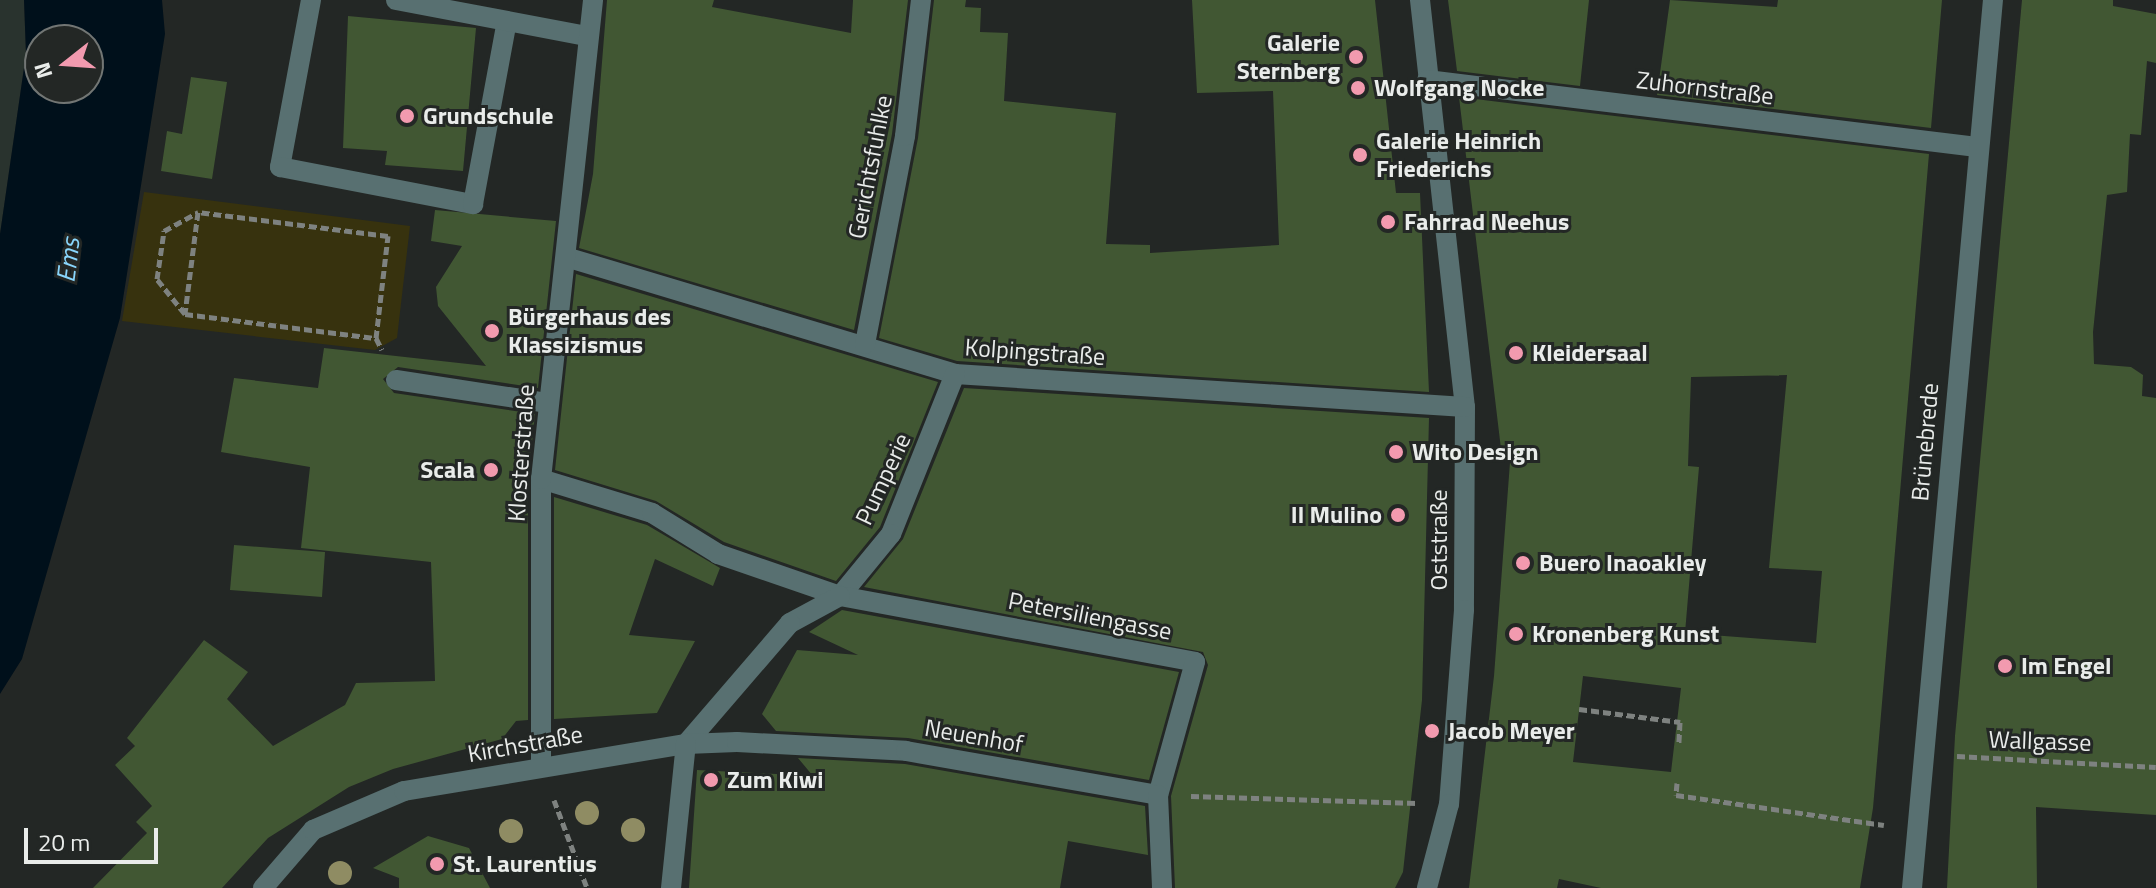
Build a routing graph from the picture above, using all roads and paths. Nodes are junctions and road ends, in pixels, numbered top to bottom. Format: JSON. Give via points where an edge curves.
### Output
{"nodes":[{"id":1,"x":311,"y":0,"type":"edge"},
{"id":2,"x":396,"y":0,"type":"edge"},
{"id":3,"x":593,"y":0,"type":"edge"},
{"id":4,"x":921,"y":0,"type":"edge"},
{"id":5,"x":1420,"y":0,"type":"edge"},
{"id":6,"x":1993,"y":0,"type":"edge"},
{"id":7,"x":507,"y":21,"type":"junction"},
{"id":8,"x":586,"y":36,"type":"junction"},
{"id":9,"x":1427,"y":80,"type":"junction"},
{"id":10,"x":1977,"y":147,"type":"junction"},
{"id":11,"x":198,"y":212,"type":"junction"},
{"id":12,"x":569,"y":258,"type":"junction"},
{"id":13,"x":185,"y":314,"type":"junction"},
{"id":14,"x":376,"y":338,"type":"junction"},
{"id":15,"x":865,"y":344,"type":"junction"},
{"id":16,"x":955,"y":374,"type":"junction"},
{"id":17,"x":396,"y":380,"type":"joint"},
{"id":18,"x":548,"y":403,"type":"junction"},
{"id":19,"x":1465,"y":407,"type":"junction"},
{"id":20,"x":541,"y":479,"type":"junction"},
{"id":21,"x":840,"y":596,"type":"junction"},
{"id":22,"x":1579,"y":709,"type":"dead end"},
{"id":23,"x":1679,"y":743,"type":"dead end"},
{"id":24,"x":686,"y":744,"type":"junction"},
{"id":25,"x":1923,"y":756,"type":"junction"},
{"id":26,"x":541,"y":767,"type":"junction"},
{"id":27,"x":2156,"y":767,"type":"edge"},
{"id":28,"x":1677,"y":783,"type":"dead end"},
{"id":29,"x":1158,"y":795,"type":"junction"},
{"id":30,"x":1449,"y":804,"type":"junction"},
{"id":31,"x":1917,"y":830,"type":"junction"},
{"id":32,"x":263,"y":888,"type":"edge"},
{"id":33,"x":587,"y":888,"type":"edge"},
{"id":34,"x":671,"y":888,"type":"edge"},
{"id":35,"x":1162,"y":888,"type":"edge"},
{"id":36,"x":1427,"y":888,"type":"edge"},
{"id":37,"x":1912,"y":888,"type":"edge"}],
"edges":[{"from":1,"to":7,"type":"street","via":[[280,167],[473,204]]},
{"from":2,"to":7,"type":"street"},
{"from":3,"to":8,"type":"street","name":"Klosterstraße"},
{"from":4,"to":15,"type":"street","name":"Gerichtsfuhlke","via":[[905,136]]},
{"from":5,"to":9,"type":"street","name":"Oststraße"},
{"from":6,"to":10,"type":"street","name":"Brünebrede"},
{"from":7,"to":8,"type":"street"},
{"from":8,"to":12,"type":"street","name":"Klosterstraße"},
{"from":9,"to":10,"type":"street","name":"Zuhornstraße"},
{"from":9,"to":19,"type":"street","name":"Oststraße"},
{"from":10,"to":25,"type":"street","name":"Brünebrede"},
{"from":11,"to":13,"type":"path"},
{"from":11,"to":13,"type":"path","via":[[164,231],[157,279]]},
{"from":11,"to":14,"type":"path","via":[[388,236]]},
{"from":12,"to":15,"type":"street","name":"Kolpingstraße"},
{"from":12,"to":18,"type":"street","name":"Klosterstraße"},
{"from":13,"to":14,"type":"path"},
{"from":14,"to":17,"type":"path"},
{"from":15,"to":16,"type":"street","name":"Kolpingstraße"},
{"from":16,"to":19,"type":"street","name":"Kolpingstraße"},
{"from":16,"to":21,"type":"street","name":"Pumperie","via":[[891,534]]},
{"from":17,"to":18,"type":"street"},
{"from":18,"to":20,"type":"street","name":"Klosterstraße"},
{"from":19,"to":30,"type":"street","name":"Oststraße","via":[[1464,610]]},
{"from":20,"to":21,"type":"street","via":[[652,513],[718,554]]},
{"from":20,"to":26,"type":"street","name":"Klosterstraße"},
{"from":21,"to":24,"type":"street","via":[[790,623]]},
{"from":21,"to":29,"type":"street","name":"Petersiliengasse","via":[[1195,662]]},
{"from":22,"to":23,"type":"path","via":[[1680,722]]},
{"from":24,"to":26,"type":"street","name":"Kirchstraße"},
{"from":24,"to":29,"type":"street","name":"Neuenhof","via":[[906,751]]},
{"from":24,"to":34,"type":"street"},
{"from":25,"to":27,"type":"path","name":"Wallgasse"},
{"from":25,"to":31,"type":"street","name":"Brünebrede"},
{"from":26,"to":32,"type":"street","name":"Kirchstraße","via":[[404,791],[313,830]]},
{"from":26,"to":33,"type":"path"},
{"from":28,"to":31,"type":"path","via":[[1676,795]]},
{"from":29,"to":30,"type":"path"},
{"from":29,"to":35,"type":"street"},
{"from":30,"to":36,"type":"street","name":"Oststraße"},
{"from":31,"to":37,"type":"street","name":"Brünebrede"}]}
